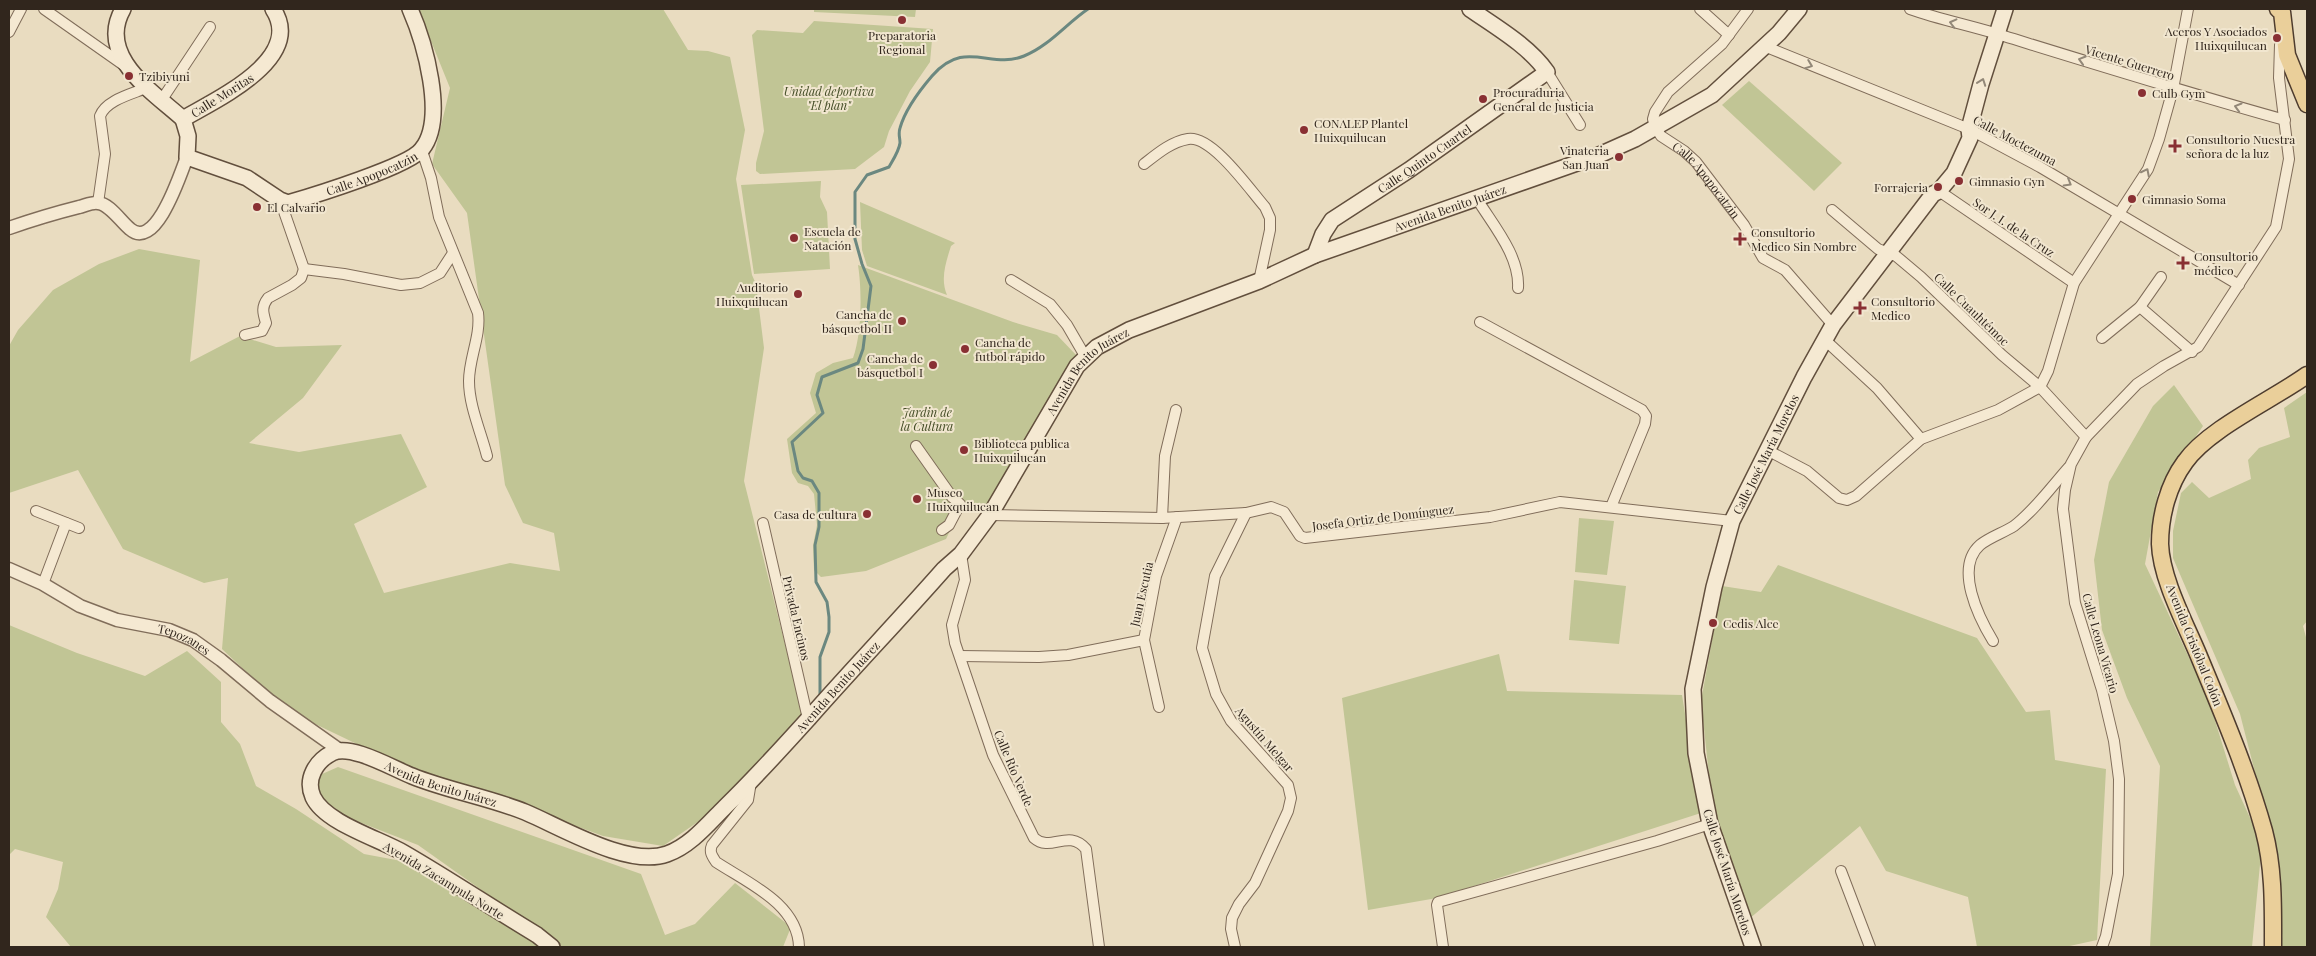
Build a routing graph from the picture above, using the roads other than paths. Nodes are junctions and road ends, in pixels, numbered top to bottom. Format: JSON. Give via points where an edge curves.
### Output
{"nodes":[{"id":1,"x":21,"y":9,"type":"edge"},
{"id":2,"x":44,"y":9,"type":"edge"},
{"id":3,"x":123,"y":9,"type":"edge"},
{"id":4,"x":273,"y":9,"type":"edge"},
{"id":5,"x":410,"y":9,"type":"edge"},
{"id":6,"x":1470,"y":9,"type":"edge"},
{"id":7,"x":1700,"y":9,"type":"edge"},
{"id":8,"x":1748,"y":9,"type":"edge"},
{"id":9,"x":1799,"y":9,"type":"edge"},
{"id":10,"x":1910,"y":9,"type":"edge"},
{"id":11,"x":2005,"y":9,"type":"edge"},
{"id":12,"x":2188,"y":9,"type":"edge"},
{"id":13,"x":2281,"y":10,"type":"edge"},
{"id":14,"x":210,"y":28,"type":"dead end"},
{"id":15,"x":9,"y":32,"type":"edge"},
{"id":16,"x":1998,"y":34,"type":"junction"},
{"id":17,"x":1729,"y":35,"type":"junction"},
{"id":18,"x":1764,"y":46,"type":"junction"},
{"id":19,"x":126,"y":66,"type":"junction"},
{"id":20,"x":1547,"y":72,"type":"junction"},
{"id":21,"x":146,"y":88,"type":"junction"},
{"id":22,"x":2173,"y":89,"type":"junction"},
{"id":23,"x":161,"y":101,"type":"junction"},
{"id":24,"x":2307,"y":104,"type":"edge"},
{"id":25,"x":183,"y":119,"type":"junction"},
{"id":26,"x":2285,"y":120,"type":"junction"},
{"id":27,"x":1580,"y":125,"type":"dead end"},
{"id":28,"x":1655,"y":127,"type":"junction"},
{"id":29,"x":1969,"y":129,"type":"junction"},
{"id":30,"x":422,"y":151,"type":"junction"},
{"id":31,"x":187,"y":156,"type":"junction"},
{"id":32,"x":1144,"y":164,"type":"dead end"},
{"id":33,"x":1939,"y":191,"type":"junction"},
{"id":34,"x":1477,"y":199,"type":"junction"},
{"id":35,"x":280,"y":200,"type":"junction"},
{"id":36,"x":98,"y":202,"type":"junction"},
{"id":37,"x":1832,"y":210,"type":"dead end"},
{"id":38,"x":2120,"y":214,"type":"junction"},
{"id":39,"x":9,"y":228,"type":"edge"},
{"id":40,"x":453,"y":253,"type":"junction"},
{"id":41,"x":1887,"y":253,"type":"junction"},
{"id":42,"x":1315,"y":255,"type":"junction"},
{"id":43,"x":304,"y":270,"type":"junction"},
{"id":44,"x":2161,"y":278,"type":"dead end"},
{"id":45,"x":1012,"y":280,"type":"dead end"},
{"id":46,"x":1259,"y":281,"type":"junction"},
{"id":47,"x":2074,"y":283,"type":"junction"},
{"id":48,"x":2239,"y":285,"type":"junction"},
{"id":49,"x":1518,"y":288,"type":"dead end"},
{"id":50,"x":2140,"y":307,"type":"junction"},
{"id":51,"x":1480,"y":322,"type":"dead end"},
{"id":52,"x":1833,"y":325,"type":"junction"},
{"id":53,"x":245,"y":336,"type":"dead end"},
{"id":54,"x":2102,"y":338,"type":"dead end"},
{"id":55,"x":1825,"y":340,"type":"junction"},
{"id":56,"x":2192,"y":352,"type":"junction"},
{"id":57,"x":1085,"y":356,"type":"junction"},
{"id":58,"x":2307,"y":375,"type":"edge"},
{"id":59,"x":2040,"y":387,"type":"junction"},
{"id":60,"x":1176,"y":410,"type":"dead end"},
{"id":61,"x":2086,"y":437,"type":"junction"},
{"id":62,"x":1921,"y":439,"type":"junction"},
{"id":63,"x":916,"y":446,"type":"dead end"},
{"id":64,"x":1769,"y":451,"type":"junction"},
{"id":65,"x":488,"y":456,"type":"dead end"},
{"id":66,"x":2071,"y":464,"type":"junction"},
{"id":67,"x":1612,"y":507,"type":"junction"},
{"id":68,"x":36,"y":511,"type":"dead end"},
{"id":69,"x":1246,"y":513,"type":"junction"},
{"id":70,"x":990,"y":514,"type":"junction"},
{"id":71,"x":1177,"y":517,"type":"junction"},
{"id":72,"x":1162,"y":518,"type":"junction"},
{"id":73,"x":1732,"y":521,"type":"junction"},
{"id":74,"x":66,"y":523,"type":"junction"},
{"id":75,"x":763,"y":523,"type":"dead end"},
{"id":76,"x":79,"y":528,"type":"dead end"},
{"id":77,"x":942,"y":530,"type":"dead end"},
{"id":78,"x":961,"y":554,"type":"junction"},
{"id":79,"x":9,"y":569,"type":"edge"},
{"id":80,"x":43,"y":584,"type":"junction"},
{"id":81,"x":1144,"y":640,"type":"junction"},
{"id":82,"x":1993,"y":641,"type":"dead end"},
{"id":83,"x":960,"y":656,"type":"junction"},
{"id":84,"x":1159,"y":707,"type":"dead end"},
{"id":85,"x":807,"y":714,"type":"junction"},
{"id":86,"x":338,"y":750,"type":"junction"},
{"id":87,"x":751,"y":782,"type":"junction"},
{"id":88,"x":1710,"y":824,"type":"junction"},
{"id":89,"x":1841,"y":871,"type":"dead end"},
{"id":90,"x":552,"y":947,"type":"edge"},
{"id":91,"x":799,"y":947,"type":"edge"},
{"id":92,"x":1099,"y":947,"type":"edge"},
{"id":93,"x":1234,"y":947,"type":"edge"},
{"id":94,"x":1443,"y":947,"type":"edge"},
{"id":95,"x":1753,"y":947,"type":"edge"},
{"id":96,"x":1870,"y":947,"type":"edge"},
{"id":97,"x":2102,"y":947,"type":"edge"},
{"id":98,"x":2273,"y":947,"type":"edge"}],
"edges":[{"from":1,"to":15,"type":"street"},
{"from":2,"to":19,"type":"street"},
{"from":3,"to":19,"type":"main road","via":[[115,34]]},
{"from":4,"to":25,"type":"main road","name":"Calle Moritas","via":[[279,23],[279,34],[266,63],[250,79]]},
{"from":5,"to":30,"type":"main road","name":"Calle Apopocatzin","via":[[429,66],[433,107],[427,142]]},
{"from":6,"to":20,"type":"main road","via":[[1512,39]]},
{"from":7,"to":17,"type":"street"},
{"from":8,"to":17,"type":"street"},
{"from":9,"to":18,"type":"main road","name":"Avenida Benito Juárez"},
{"from":16,"to":10,"type":"street","name":"Vicente Guerrero","one_way":true},
{"from":11,"to":16,"type":"main road","name":"Calle José María Morelos"},
{"from":12,"to":22,"type":"street"},
{"from":13,"to":24,"type":"main road","via":[[2287,55]]},
{"from":13,"to":26,"type":"street","name":"Calle Leona Vicario","via":[[2279,78]]},
{"from":14,"to":23,"type":"street"},
{"from":22,"to":16,"type":"street","name":"Vicente Guerrero","one_way":true},
{"from":29,"to":16,"type":"main road","name":"Calle José María Morelos","one_way":true},
{"from":17,"to":28,"type":"street","via":[[1668,92],[1655,112]]},
{"from":18,"to":28,"type":"main road","name":"Avenida Benito Juárez","via":[[1712,95]]},
{"from":18,"to":29,"type":"street","name":"Calle Moctezuma","one_way":true},
{"from":19,"to":21,"type":"main road"},
{"from":20,"to":27,"type":"street"},
{"from":20,"to":42,"type":"main road","name":"Calle Quinto Cuartel","via":[[1444,146],[1332,220]]},
{"from":21,"to":23,"type":"main road"},
{"from":21,"to":36,"type":"street","via":[[108,105],[102,111],[105,154]]},
{"from":26,"to":22,"type":"street","name":"Vicente Guerrero","one_way":true},
{"from":38,"to":22,"type":"street","one_way":true,"via":[[2148,169]]},
{"from":23,"to":25,"type":"main road"},
{"from":25,"to":31,"type":"main road","name":"Calle Moritas","via":[[188,136]]},
{"from":26,"to":48,"type":"street","name":"Calle Leona Vicario","via":[[2289,159],[2276,227]]},
{"from":28,"to":34,"type":"main road","name":"Avenida Benito Juárez","via":[[1597,156]]},
{"from":28,"to":52,"type":"street","name":"Calle Apopocatzin","via":[[1661,136],[1696,162],[1744,225],[1763,258],[1785,270]]},
{"from":29,"to":33,"type":"main road","name":"Calle José María Morelos","via":[[1970,138],[1963,158]]},
{"from":29,"to":38,"type":"street","name":"Calle Moctezuma","one_way":true},
{"from":30,"to":35,"type":"main road","name":"Calle Apopocatzin","via":[[363,178],[288,203]]},
{"from":30,"to":40,"type":"street","via":[[439,217]]},
{"from":31,"to":35,"type":"main road","via":[[247,178]]},
{"from":31,"to":36,"type":"street","via":[[168,206],[150,229],[141,233],[132,231]]},
{"from":32,"to":46,"type":"street","via":[[1165,147],[1189,139],[1197,139],[1214,149],[1265,207],[1270,218]]},
{"from":33,"to":41,"type":"main road","name":"Calle José María Morelos","via":[[1933,194]]},
{"from":33,"to":47,"type":"street","name":"Sor J. I. de la Cruz"},
{"from":34,"to":42,"type":"main road","name":"Avenida Benito Juárez"},
{"from":34,"to":49,"type":"street","via":[[1510,254],[1519,274]]},
{"from":35,"to":43,"type":"street"},
{"from":36,"to":39,"type":"street"},
{"from":37,"to":41,"type":"street","name":"Calle Cuauhtémoc"},
{"from":38,"to":47,"type":"street"},
{"from":38,"to":48,"type":"street","name":"Calle Moctezuma"},
{"from":40,"to":43,"type":"street","via":[[440,273],[420,284],[401,285]]},
{"from":40,"to":65,"type":"street","via":[[478,313],[469,382]]},
{"from":41,"to":52,"type":"main road","name":"Calle José María Morelos"},
{"from":41,"to":59,"type":"street","name":"Calle Cuauhtémoc","via":[[1896,256],[1921,277]]},
{"from":42,"to":46,"type":"main road","name":"Avenida Benito Juárez"},
{"from":43,"to":53,"type":"street","via":[[301,278],[268,298],[262,310],[266,323],[262,331]]},
{"from":44,"to":50,"type":"street"},
{"from":45,"to":57,"type":"street","via":[[1050,304]]},
{"from":46,"to":57,"type":"main road","name":"Avenida Benito Juárez","via":[[1129,330]]},
{"from":47,"to":59,"type":"street","via":[[2048,371]]},
{"from":48,"to":56,"type":"street","name":"Calle Leona Vicario","via":[[2204,341]]},
{"from":50,"to":54,"type":"street"},
{"from":50,"to":56,"type":"street"},
{"from":51,"to":67,"type":"street","via":[[1642,410],[1646,416],[1645,424]]},
{"from":52,"to":55,"type":"main road","name":"Calle José María Morelos"},
{"from":55,"to":62,"type":"street","via":[[1877,388]]},
{"from":55,"to":64,"type":"main road","name":"Calle José María Morelos"},
{"from":56,"to":61,"type":"street","name":"Calle Leona Vicario","via":[[2137,384]]},
{"from":57,"to":70,"type":"main road","name":"Avenida Benito Juárez"},
{"from":58,"to":98,"type":"main road","name":"Avenida Cristóbal Colón","via":[[2196,448],[2168,492],[2160,545],[2177,606],[2236,745],[2264,832],[2272,874]]},
{"from":59,"to":61,"type":"street","name":"Calle Cuauhtémoc"},
{"from":59,"to":62,"type":"street","via":[[1998,410]]},
{"from":60,"to":72,"type":"street","via":[[1165,456]]},
{"from":61,"to":66,"type":"street","name":"Calle Leona Vicario"},
{"from":62,"to":64,"type":"street","via":[[1856,496],[1847,500],[1839,498],[1807,471]]},
{"from":63,"to":77,"type":"street","via":[[960,504]]},
{"from":64,"to":73,"type":"main road","name":"Calle José María Morelos"},
{"from":66,"to":82,"type":"street","via":[[2028,513],[1973,553],[1969,565],[1972,599]]},
{"from":66,"to":97,"type":"street","name":"Calle Leona Vicario","via":[[2063,509],[2070,571],[2075,603],[2102,690],[2119,779],[2118,874]]},
{"from":67,"to":69,"type":"street","name":"Josefa Ortiz de Domínguez","via":[[1560,502],[1490,517],[1305,538],[1300,536],[1284,512],[1271,507]]},
{"from":67,"to":73,"type":"street","name":"Josefa Ortiz de Domínguez"},
{"from":68,"to":74,"type":"street"},
{"from":69,"to":71,"type":"street","name":"Josefa Ortiz de Domínguez"},
{"from":69,"to":93,"type":"street","name":"Agustín Melgar","via":[[1215,576],[1202,648],[1216,694],[1231,721],[1274,767],[1288,785],[1291,798],[1255,883],[1232,918],[1230,929]]},
{"from":70,"to":72,"type":"street","name":"Josefa Ortiz de Domínguez"},
{"from":70,"to":78,"type":"main road","name":"Avenida Benito Juárez"},
{"from":71,"to":72,"type":"street","name":"Josefa Ortiz de Domínguez"},
{"from":71,"to":81,"type":"street","name":"Juan Escutia","via":[[1156,576]]},
{"from":73,"to":88,"type":"main road","name":"Calle José María Morelos","via":[[1693,689],[1696,754]]},
{"from":74,"to":76,"type":"street"},
{"from":74,"to":80,"type":"street"},
{"from":75,"to":85,"type":"street","name":"Privada Encinos"},
{"from":78,"to":83,"type":"street","name":"Calle Río Verde","via":[[964,587],[952,625]]},
{"from":78,"to":85,"type":"main road","name":"Avenida Benito Juárez"},
{"from":79,"to":80,"type":"street","name":"Tepozanes"},
{"from":80,"to":86,"type":"street","name":"Tepozanes","via":[[80,606],[117,620],[169,630],[193,640]]},
{"from":81,"to":83,"type":"street","via":[[1039,658]]},
{"from":81,"to":84,"type":"street","name":"Juan Escutia"},
{"from":83,"to":92,"type":"street","name":"Calle Río Verde","via":[[993,755],[1030,833],[1038,842],[1074,840],[1086,849]]},
{"from":85,"to":87,"type":"main road","name":"Avenida Benito Juárez"},
{"from":86,"to":87,"type":"main road","name":"Avenida Benito Juárez","via":[[368,757],[430,783],[490,799],[586,840],[637,856],[658,856],[678,849]]},
{"from":86,"to":90,"type":"main road","name":"Avenida Zacampula Norte","via":[[315,765],[310,788],[320,806],[347,826],[400,851]]},
{"from":87,"to":91,"type":"street","via":[[748,800],[710,850],[716,862],[768,896],[786,912],[795,924]]},
{"from":88,"to":94,"type":"street","via":[[1438,902]]},
{"from":88,"to":95,"type":"main road","name":"Calle José María Morelos"},
{"from":89,"to":96,"type":"street"}]}
